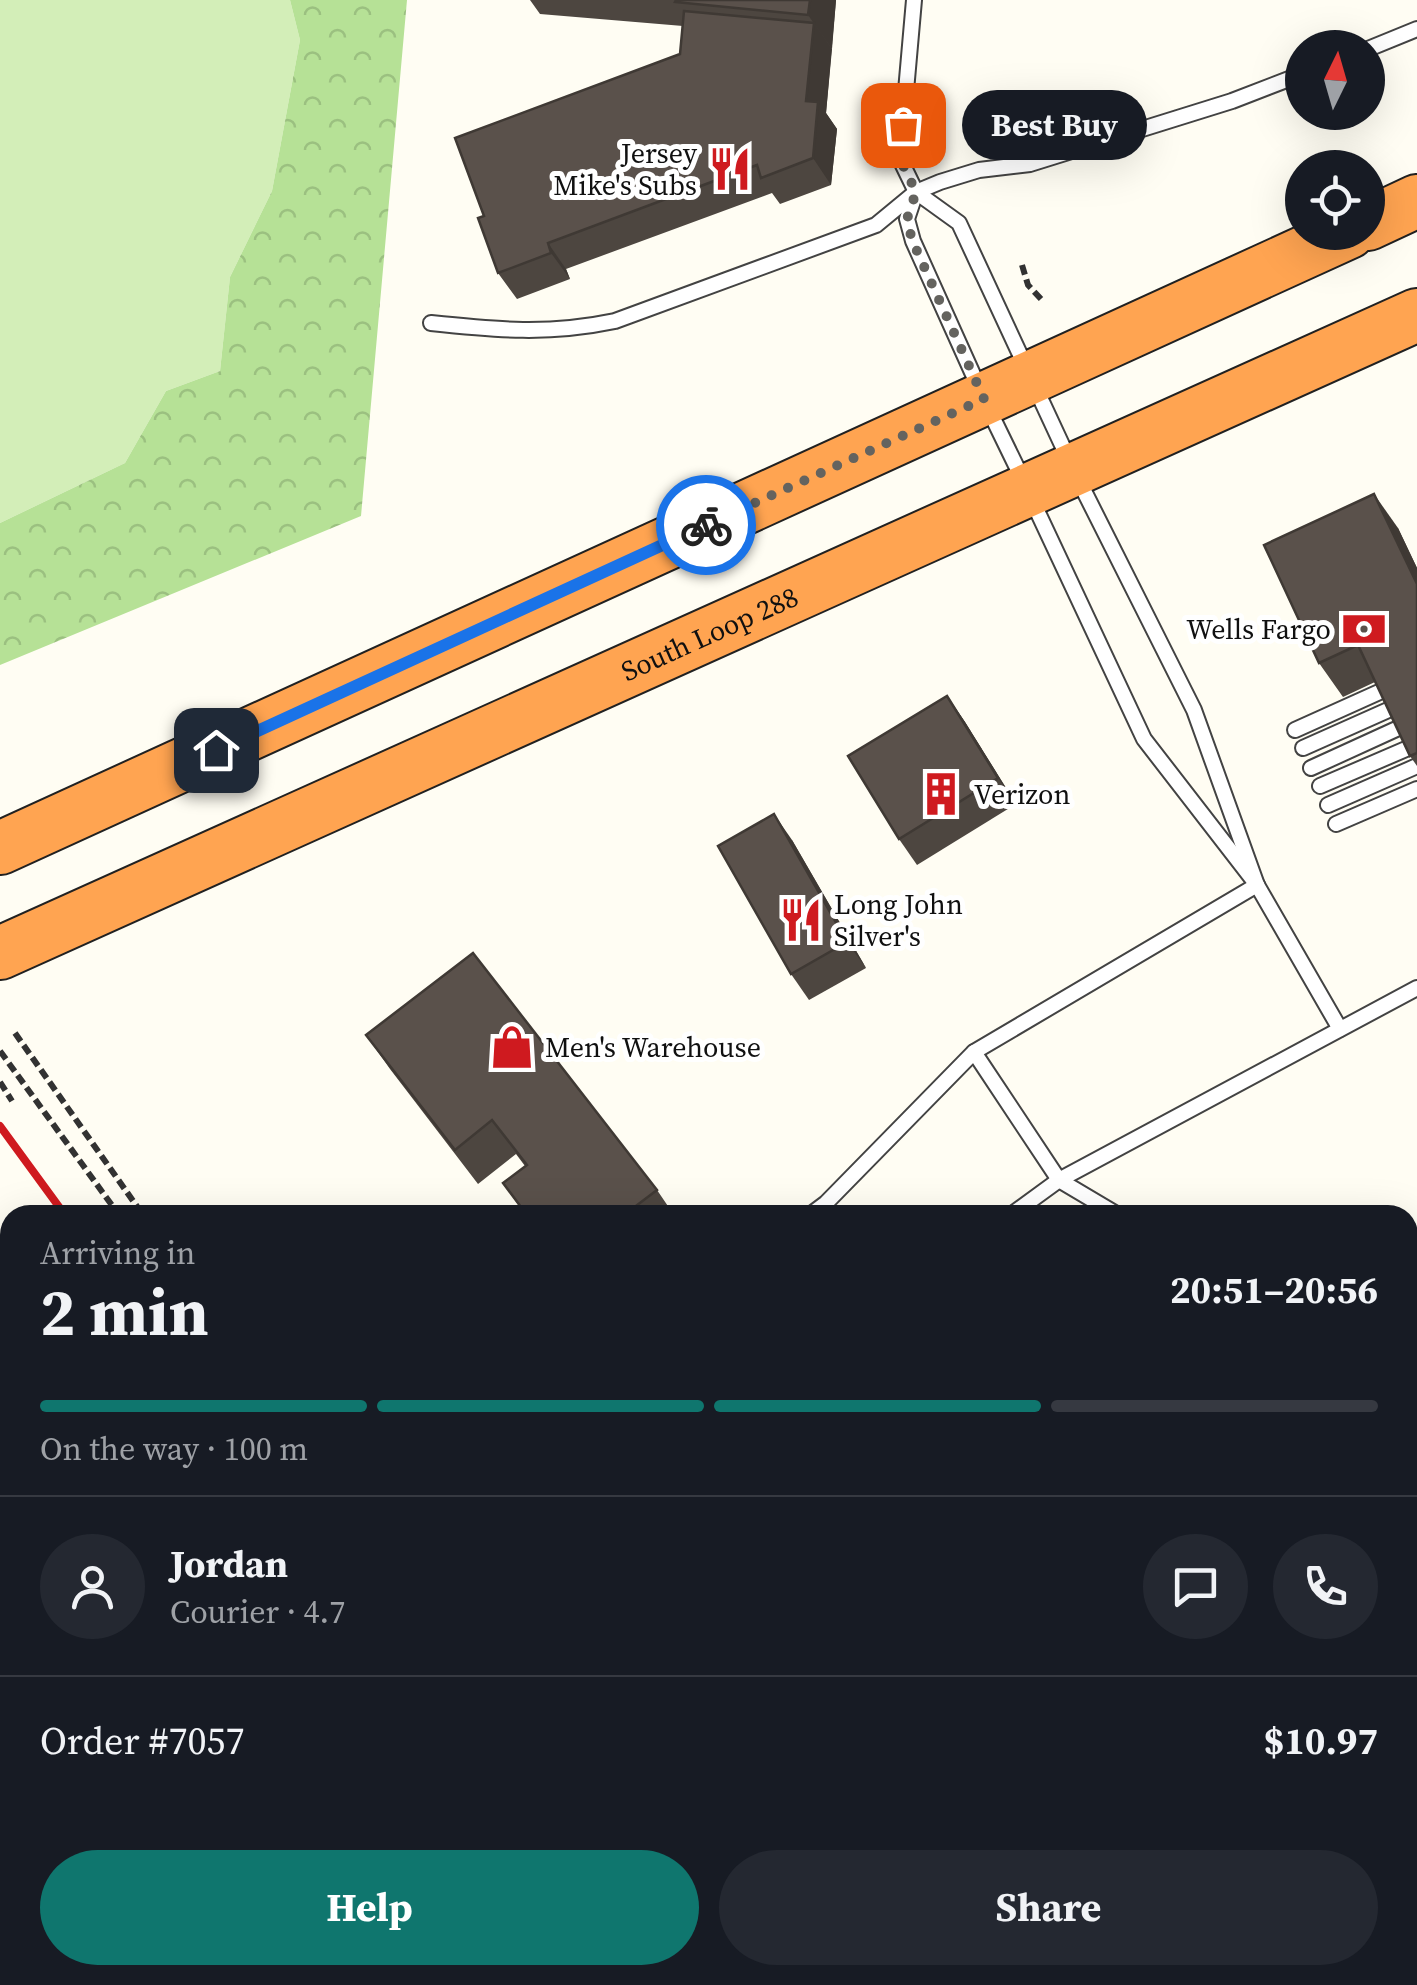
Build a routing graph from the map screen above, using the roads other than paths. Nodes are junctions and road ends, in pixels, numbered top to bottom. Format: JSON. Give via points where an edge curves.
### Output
{"nodes":[{"id":1,"x":914,"y":0,"type":"edge"},
{"id":2,"x":1417,"y":29,"type":"edge"},
{"id":3,"x":1385,"y":42,"type":"edge"},
{"id":4,"x":1285,"y":80,"type":"edge"},
{"id":5,"x":916,"y":192,"type":"junction"},
{"id":6,"x":1417,"y":201,"type":"edge"},
{"id":7,"x":1385,"y":216,"type":"edge"},
{"id":8,"x":1309,"y":250,"type":"edge"},
{"id":9,"x":1417,"y":315,"type":"edge"},
{"id":10,"x":431,"y":323,"type":"dead end"},
{"id":11,"x":1031,"y":378,"type":"junction"},
{"id":12,"x":984,"y":399,"type":"junction"},
{"id":13,"x":1051,"y":480,"type":"junction"},
{"id":14,"x":1386,"y":690,"type":"edge"},
{"id":15,"x":1394,"y":707,"type":"edge"},
{"id":16,"x":1403,"y":726,"type":"edge"},
{"id":17,"x":1295,"y":730,"type":"dead end"},
{"id":18,"x":1413,"y":746,"type":"edge"},
{"id":19,"x":1304,"y":748,"type":"dead end"},
{"id":20,"x":1417,"y":766,"type":"edge"},
{"id":21,"x":1312,"y":768,"type":"dead end"},
{"id":22,"x":1320,"y":786,"type":"dead end"},
{"id":23,"x":1417,"y":789,"type":"edge"},
{"id":24,"x":1328,"y":805,"type":"dead end"},
{"id":25,"x":1336,"y":824,"type":"dead end"},
{"id":26,"x":0,"y":848,"type":"edge"},
{"id":27,"x":1256,"y":885,"type":"junction"},
{"id":28,"x":0,"y":953,"type":"edge"},
{"id":29,"x":1417,"y":988,"type":"edge"},
{"id":30,"x":1340,"y":1030,"type":"junction"},
{"id":31,"x":974,"y":1052,"type":"junction"},
{"id":32,"x":1059,"y":1180,"type":"junction"},
{"id":33,"x":823,"y":1205,"type":"edge"},
{"id":34,"x":1025,"y":1205,"type":"edge"},
{"id":35,"x":1101,"y":1205,"type":"edge"}],
"edges":[{"from":1,"to":5,"type":"lane","via":[[900,159]]},
{"from":2,"to":3,"type":"lane"},
{"from":4,"to":5,"type":"lane","via":[[1139,132]]},
{"from":5,"to":10,"type":"lane","via":[[876,224],[615,321],[518,332]]},
{"from":5,"to":11,"type":"lane","via":[[959,223]]},
{"from":5,"to":12,"type":"lane","via":[[907,219],[912,240]]},
{"from":6,"to":7,"type":"highway"},
{"from":8,"to":11,"type":"highway"},
{"from":9,"to":13,"type":"highway","name":"South Loop 288"},
{"from":11,"to":12,"type":"highway"},
{"from":11,"to":13,"type":"lane"},
{"from":12,"to":13,"type":"lane"},
{"from":12,"to":26,"type":"highway"},
{"from":13,"to":27,"type":"lane","via":[[1194,710]]},
{"from":13,"to":27,"type":"lane","via":[[1144,739]]},
{"from":13,"to":28,"type":"highway","name":"South Loop 288"},
{"from":14,"to":17,"type":"lane"},
{"from":15,"to":19,"type":"lane"},
{"from":16,"to":21,"type":"lane"},
{"from":18,"to":22,"type":"lane"},
{"from":20,"to":24,"type":"lane"},
{"from":23,"to":25,"type":"lane"},
{"from":27,"to":30,"type":"lane"},
{"from":27,"to":31,"type":"lane"},
{"from":29,"to":30,"type":"lane"},
{"from":30,"to":32,"type":"lane"},
{"from":31,"to":32,"type":"lane"},
{"from":31,"to":33,"type":"lane"},
{"from":32,"to":34,"type":"lane"},
{"from":32,"to":35,"type":"lane"}]}
